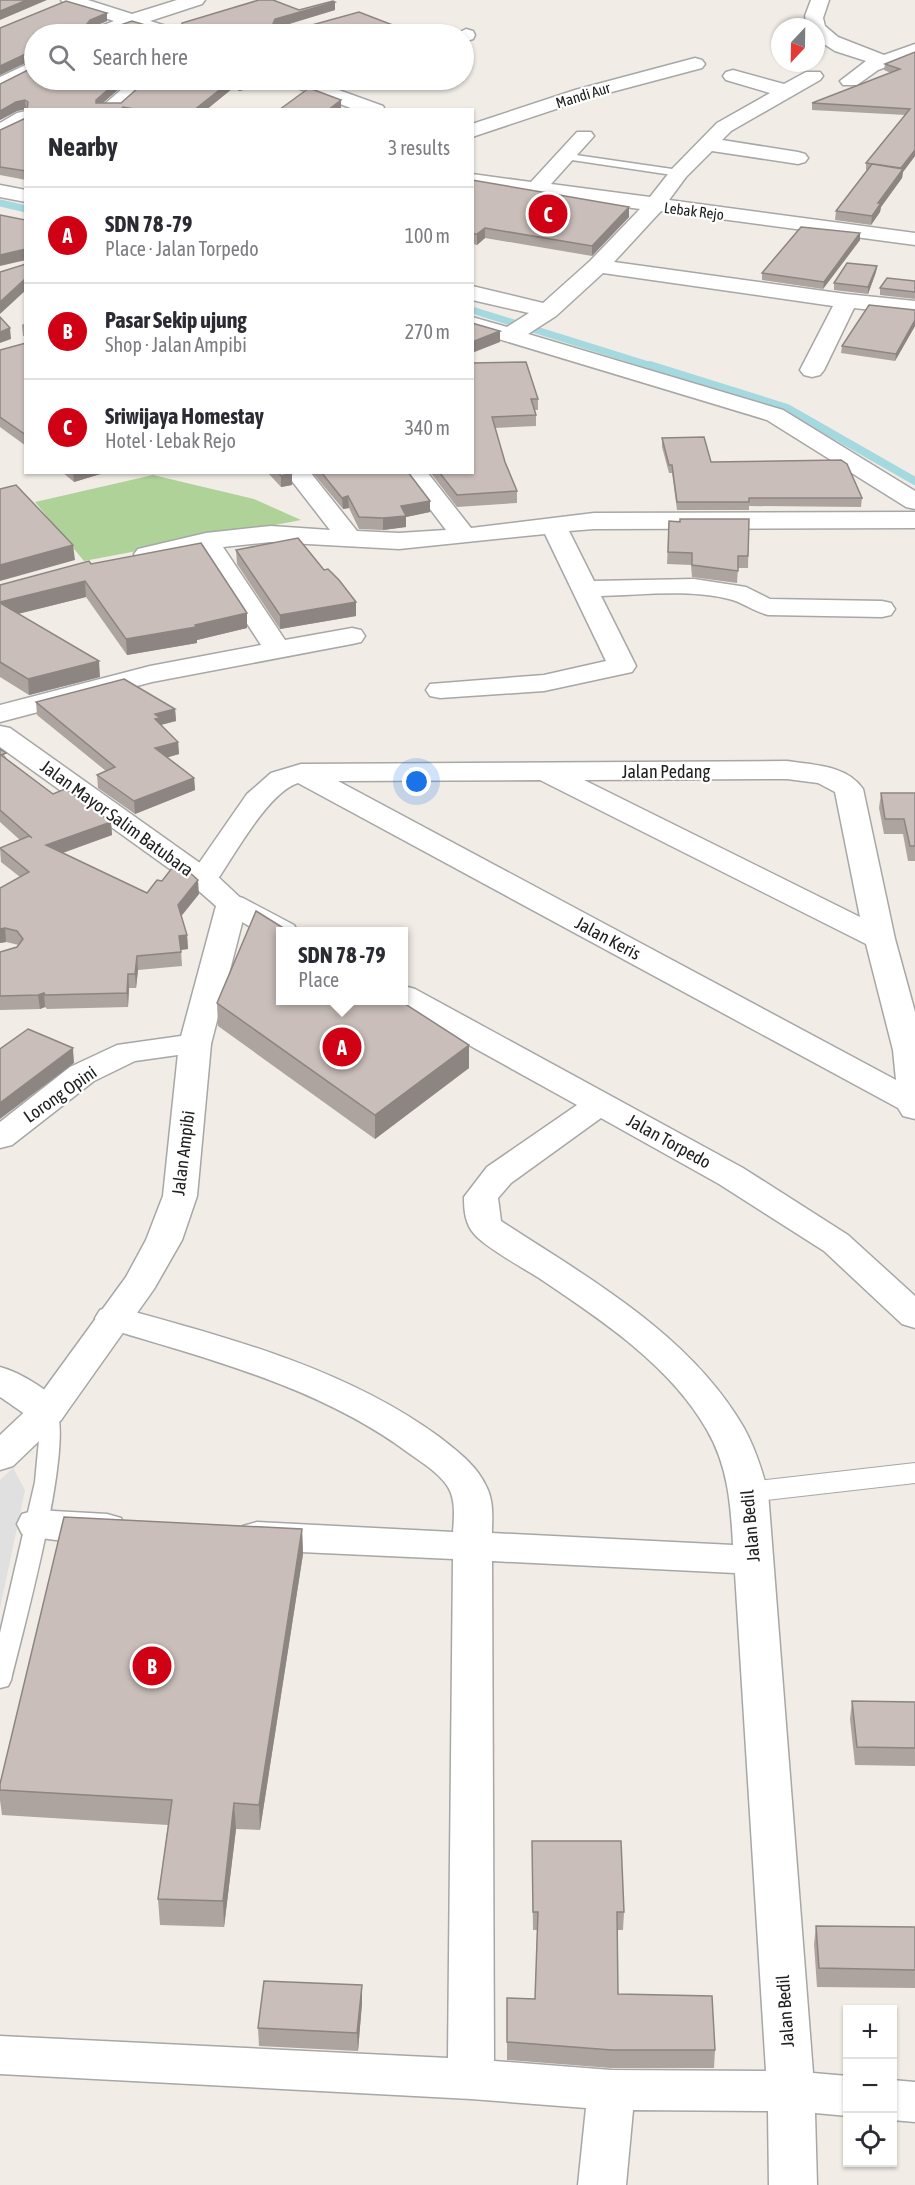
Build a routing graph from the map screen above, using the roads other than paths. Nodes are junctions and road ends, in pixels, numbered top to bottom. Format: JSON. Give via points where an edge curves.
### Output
{"nodes":[{"id":1,"x":70,"y":0,"type":"edge"},
{"id":2,"x":160,"y":0,"type":"edge"},
{"id":3,"x":196,"y":0,"type":"edge"},
{"id":4,"x":820,"y":0,"type":"edge"},
{"id":5,"x":50,"y":8,"type":"edge"},
{"id":6,"x":124,"y":17,"type":"junction"},
{"id":7,"x":113,"y":24,"type":"edge"},
{"id":8,"x":144,"y":24,"type":"edge"},
{"id":9,"x":915,"y":50,"type":"edge"},
{"id":10,"x":884,"y":61,"type":"junction"},
{"id":11,"x":695,"y":64,"type":"dead end"},
{"id":12,"x":24,"y":72,"type":"edge"},
{"id":13,"x":733,"y":76,"type":"dead end"},
{"id":14,"x":813,"y":76,"type":"dead end"},
{"id":15,"x":850,"y":81,"type":"dead end"},
{"id":16,"x":0,"y":85,"type":"edge"},
{"id":17,"x":131,"y":90,"type":"edge"},
{"id":18,"x":325,"y":90,"type":"edge"},
{"id":19,"x":786,"y":91,"type":"junction"},
{"id":20,"x":109,"y":108,"type":"edge"},
{"id":21,"x":371,"y":108,"type":"edge"},
{"id":22,"x":0,"y":114,"type":"edge"},
{"id":23,"x":24,"y":117,"type":"edge"},
{"id":24,"x":24,"y":118,"type":"edge"},
{"id":25,"x":474,"y":130,"type":"edge"},
{"id":26,"x":0,"y":131,"type":"edge"},
{"id":27,"x":584,"y":136,"type":"dead end"},
{"id":28,"x":709,"y":144,"type":"junction"},
{"id":29,"x":569,"y":157,"type":"dead end"},
{"id":30,"x":798,"y":158,"type":"dead end"},
{"id":31,"x":679,"y":173,"type":"junction"},
{"id":32,"x":474,"y":180,"type":"edge"},
{"id":33,"x":537,"y":189,"type":"junction"},
{"id":34,"x":0,"y":191,"type":"edge"},
{"id":35,"x":24,"y":196,"type":"edge"},
{"id":36,"x":654,"y":206,"type":"junction"},
{"id":37,"x":915,"y":239,"type":"edge"},
{"id":38,"x":598,"y":266,"type":"junction"},
{"id":39,"x":474,"y":294,"type":"edge"},
{"id":40,"x":846,"y":301,"type":"junction"},
{"id":41,"x":915,"y":308,"type":"edge"},
{"id":42,"x":543,"y":314,"type":"junction"},
{"id":43,"x":474,"y":324,"type":"edge"},
{"id":44,"x":512,"y":333,"type":"junction"},
{"id":45,"x":812,"y":370,"type":"dead end"},
{"id":46,"x":299,"y":474,"type":"edge"},
{"id":47,"x":416,"y":474,"type":"edge"},
{"id":48,"x":915,"y":502,"type":"edge"},
{"id":49,"x":915,"y":520,"type":"edge"},
{"id":50,"x":554,"y":526,"type":"junction"},
{"id":51,"x":464,"y":536,"type":"junction"},
{"id":52,"x":351,"y":540,"type":"junction"},
{"id":53,"x":206,"y":541,"type":"junction"},
{"id":54,"x":129,"y":558,"type":"edge"},
{"id":55,"x":583,"y":589,"type":"junction"},
{"id":56,"x":882,"y":609,"type":"dead end"},
{"id":57,"x":352,"y":636,"type":"dead end"},
{"id":58,"x":278,"y":650,"type":"junction"},
{"id":59,"x":440,"y":690,"type":"dead end"},
{"id":60,"x":0,"y":714,"type":"edge"},
{"id":61,"x":0,"y":734,"type":"edge"},
{"id":62,"x":546,"y":772,"type":"junction"},
{"id":63,"x":301,"y":773,"type":"junction"},
{"id":64,"x":203,"y":879,"type":"junction"},
{"id":65,"x":232,"y":904,"type":"junction"},
{"id":66,"x":276,"y":928,"type":"edge"},
{"id":67,"x":880,"y":939,"type":"junction"},
{"id":68,"x":408,"y":998,"type":"edge"},
{"id":69,"x":195,"y":1044,"type":"junction"},
{"id":70,"x":912,"y":1050,"type":"edge"},
{"id":71,"x":914,"y":1102,"type":"edge"},
{"id":72,"x":601,"y":1103,"type":"junction"},
{"id":73,"x":915,"y":1109,"type":"edge"},
{"id":74,"x":0,"y":1137,"type":"edge"},
{"id":75,"x":915,"y":1316,"type":"edge"},
{"id":76,"x":113,"y":1318,"type":"junction"},
{"id":77,"x":0,"y":1379,"type":"edge"},
{"id":78,"x":48,"y":1411,"type":"junction"},
{"id":79,"x":0,"y":1457,"type":"edge"},
{"id":80,"x":915,"y":1473,"type":"edge"},
{"id":81,"x":749,"y":1492,"type":"junction"},
{"id":82,"x":36,"y":1524,"type":"junction"},
{"id":83,"x":142,"y":1530,"type":"edge"},
{"id":84,"x":225,"y":1534,"type":"edge"},
{"id":85,"x":472,"y":1548,"type":"junction"},
{"id":86,"x":753,"y":1560,"type":"junction"},
{"id":87,"x":3,"y":1653,"type":"edge"},
{"id":88,"x":0,"y":1680,"type":"edge"},
{"id":89,"x":0,"y":2055,"type":"edge"},
{"id":90,"x":471,"y":2079,"type":"junction"},
{"id":91,"x":611,"y":2090,"type":"junction"},
{"id":92,"x":791,"y":2091,"type":"junction"},
{"id":93,"x":843,"y":2096,"type":"edge"},
{"id":94,"x":897,"y":2100,"type":"edge"},
{"id":95,"x":915,"y":2102,"type":"edge"},
{"id":96,"x":602,"y":2185,"type":"edge"},
{"id":97,"x":793,"y":2185,"type":"edge"}],
"edges":[{"from":1,"to":5,"type":"street"},
{"from":1,"to":6,"type":"street"},
{"from":2,"to":6,"type":"street"},
{"from":3,"to":6,"type":"street"},
{"from":4,"to":10,"type":"street","via":[[814,19],[817,30],[830,40]]},
{"from":6,"to":7,"type":"street"},
{"from":6,"to":8,"type":"street"},
{"from":9,"to":10,"type":"street"},
{"from":10,"to":15,"type":"street"},
{"from":11,"to":25,"type":"street","name":"Mandi Aur","via":[[582,94]]},
{"from":12,"to":16,"type":"street"},
{"from":13,"to":19,"type":"street"},
{"from":14,"to":19,"type":"street"},
{"from":17,"to":20,"type":"street"},
{"from":18,"to":21,"type":"street"},
{"from":19,"to":28,"type":"street","via":[[724,127]]},
{"from":22,"to":23,"type":"street"},
{"from":24,"to":26,"type":"street"},
{"from":27,"to":33,"type":"street"},
{"from":28,"to":30,"type":"street"},
{"from":28,"to":31,"type":"street"},
{"from":29,"to":31,"type":"lane"},
{"from":31,"to":36,"type":"street"},
{"from":32,"to":33,"type":"street","name":"Lebak Rejo"},
{"from":33,"to":36,"type":"street","name":"Lebak Rejo"},
{"from":34,"to":35,"type":"street"},
{"from":36,"to":37,"type":"street","name":"Lebak Rejo"},
{"from":36,"to":38,"type":"street"},
{"from":38,"to":40,"type":"street"},
{"from":38,"to":42,"type":"street"},
{"from":39,"to":42,"type":"street"},
{"from":40,"to":41,"type":"street"},
{"from":40,"to":45,"type":"street"},
{"from":42,"to":44,"type":"street"},
{"from":43,"to":44,"type":"street"},
{"from":44,"to":48,"type":"street","via":[[775,415]]},
{"from":46,"to":52,"type":"street"},
{"from":47,"to":51,"type":"street"},
{"from":49,"to":50,"type":"street","via":[[594,521]]},
{"from":50,"to":51,"type":"street"},
{"from":50,"to":55,"type":"street"},
{"from":51,"to":52,"type":"street"},
{"from":52,"to":53,"type":"street","via":[[271,534]]},
{"from":53,"to":54,"type":"street"},
{"from":53,"to":58,"type":"street"},
{"from":55,"to":56,"type":"street","via":[[730,591],[749,596],[768,608]]},
{"from":55,"to":59,"type":"street","via":[[622,666],[544,683]]},
{"from":57,"to":58,"type":"street"},
{"from":58,"to":60,"type":"street","via":[[150,674]]},
{"from":61,"to":64,"type":"street","name":"Jalan Mayor Salim Batubara"},
{"from":62,"to":63,"type":"street","name":"Jalan Pedang"},
{"from":62,"to":67,"type":"street"},
{"from":62,"to":67,"type":"street","name":"Jalan Pedang","via":[[787,771],[843,782],[849,789]]},
{"from":63,"to":64,"type":"street","name":"Jalan Pedang","via":[[281,779],[257,800]]},
{"from":63,"to":71,"type":"street","name":"Jalan Keris"},
{"from":64,"to":65,"type":"street","name":"Jalan Mayor Salim Batubara"},
{"from":65,"to":66,"type":"street"},
{"from":65,"to":69,"type":"street","name":"Jalan Ampibi"},
{"from":67,"to":70,"type":"street","name":"Jalan Pedang"},
{"from":68,"to":72,"type":"street","name":"Jalan Torpedo"},
{"from":69,"to":74,"type":"street","name":"Lorong Opini","via":[[128,1052],[82,1074]]},
{"from":69,"to":76,"type":"street","name":"Jalan Ampibi","via":[[180,1196],[164,1240],[141,1281]]},
{"from":70,"to":71,"type":"street","name":"Jalan Pedang"},
{"from":71,"to":73,"type":"street","name":"Jalan Pedang"},
{"from":72,"to":75,"type":"street","name":"Jalan Torpedo","via":[[731,1176],[836,1244]]},
{"from":72,"to":81,"type":"street","name":"Jalan Bedil","via":[[499,1175],[481,1197],[482,1218],[488,1228],[621,1318],[687,1379],[721,1421],[740,1461]]},
{"from":76,"to":78,"type":"street","name":"Jalan Ampibi"},
{"from":76,"to":85,"type":"street","via":[[316,1384],[370,1408],[413,1434],[467,1484],[473,1505]]},
{"from":77,"to":78,"type":"street"},
{"from":78,"to":79,"type":"street","name":"Jalan Ampibi"},
{"from":78,"to":82,"type":"lane","via":[[49,1465]]},
{"from":80,"to":81,"type":"street"},
{"from":81,"to":86,"type":"street","name":"Jalan Bedil"},
{"from":82,"to":83,"type":"street"},
{"from":82,"to":87,"type":"lane"},
{"from":84,"to":85,"type":"street"},
{"from":85,"to":86,"type":"street"},
{"from":85,"to":90,"type":"street"},
{"from":86,"to":92,"type":"street","name":"Jalan Bedil"},
{"from":87,"to":88,"type":"lane"},
{"from":89,"to":90,"type":"street"},
{"from":90,"to":91,"type":"street"},
{"from":91,"to":92,"type":"street"},
{"from":91,"to":96,"type":"street"},
{"from":92,"to":93,"type":"street"},
{"from":92,"to":97,"type":"street","name":"Jalan Bedil"},
{"from":94,"to":95,"type":"street"}]}
